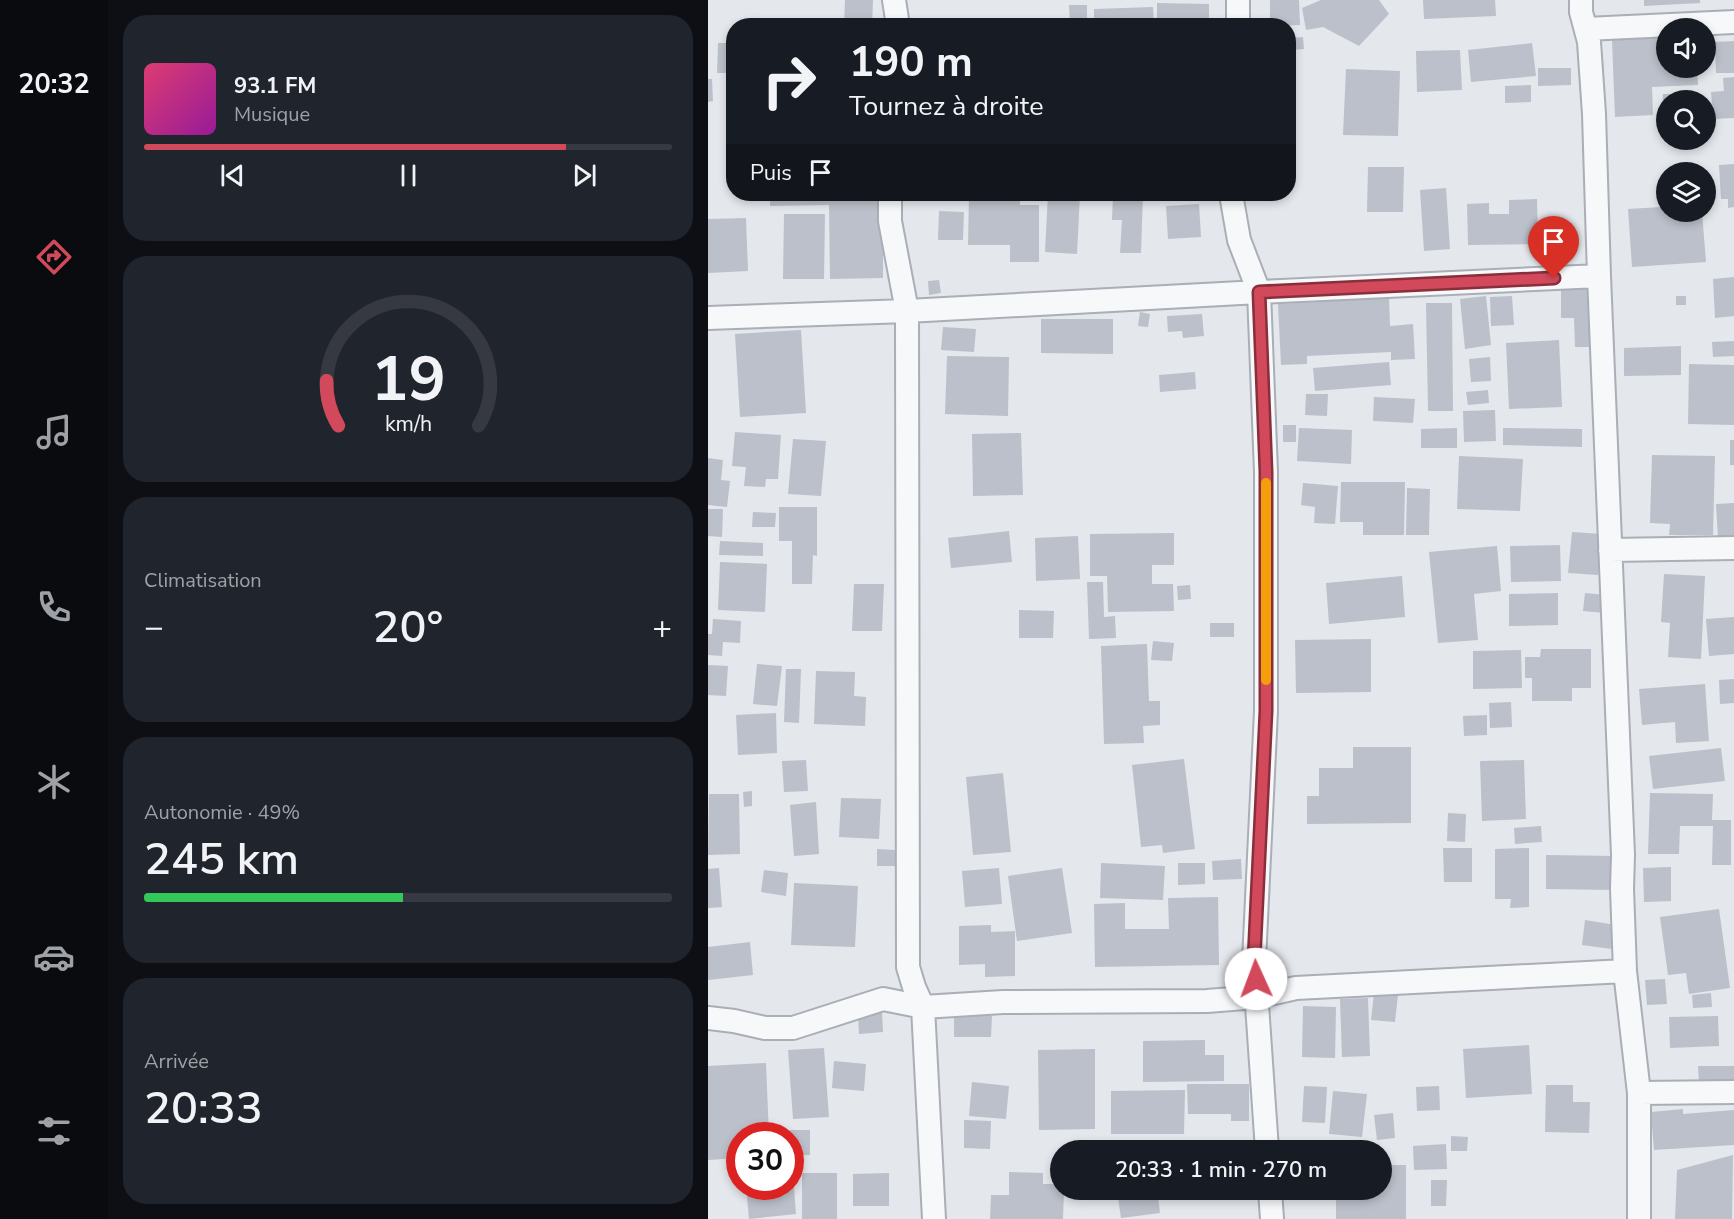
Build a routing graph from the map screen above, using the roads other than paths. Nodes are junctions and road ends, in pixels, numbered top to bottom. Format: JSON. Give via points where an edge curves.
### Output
{"nodes":[{"id":1,"x":894,"y":0,"type":"edge"},
{"id":2,"x":1238,"y":0,"type":"edge"},
{"id":3,"x":1581,"y":0,"type":"edge"},
{"id":4,"x":897,"y":18,"type":"edge"},
{"id":5,"x":1238,"y":18,"type":"edge"},
{"id":6,"x":1734,"y":22,"type":"edge"},
{"id":7,"x":1586,"y":28,"type":"junction"},
{"id":8,"x":890,"y":201,"type":"edge"},
{"id":9,"x":1233,"y":201,"type":"edge"},
{"id":10,"x":1599,"y":276,"type":"junction"},
{"id":11,"x":1259,"y":292,"type":"junction"},
{"id":12,"x":907,"y":311,"type":"junction"},
{"id":13,"x":708,"y":318,"type":"edge"},
{"id":14,"x":1734,"y":548,"type":"edge"},
{"id":15,"x":1610,"y":550,"type":"junction"},
{"id":16,"x":1625,"y":971,"type":"junction"},
{"id":17,"x":1257,"y":997,"type":"junction"},
{"id":18,"x":923,"y":1007,"type":"junction"},
{"id":19,"x":708,"y":1018,"type":"edge"},
{"id":20,"x":1734,"y":1092,"type":"edge"},
{"id":21,"x":1639,"y":1093,"type":"junction"},
{"id":22,"x":1266,"y":1140,"type":"edge"},
{"id":23,"x":1271,"y":1200,"type":"edge"},
{"id":24,"x":934,"y":1219,"type":"edge"},
{"id":25,"x":1272,"y":1219,"type":"edge"},
{"id":26,"x":1639,"y":1219,"type":"edge"}],
"edges":[{"from":1,"to":4,"type":"street"},
{"from":2,"to":5,"type":"street"},
{"from":3,"to":7,"type":"street"},
{"from":6,"to":7,"type":"street"},
{"from":7,"to":10,"type":"street","via":[[1592,68]]},
{"from":8,"to":12,"type":"street","via":[[890,221]]},
{"from":9,"to":11,"type":"street","via":[[1239,240]]},
{"from":10,"to":11,"type":"street"},
{"from":10,"to":15,"type":"street"},
{"from":11,"to":12,"type":"street"},
{"from":11,"to":17,"type":"street","via":[[1266,472],[1266,711],[1254,961]]},
{"from":12,"to":13,"type":"street"},
{"from":12,"to":18,"type":"street","via":[[908,967]]},
{"from":14,"to":15,"type":"street"},
{"from":15,"to":16,"type":"street"},
{"from":16,"to":17,"type":"street","via":[[1296,988]]},
{"from":16,"to":21,"type":"street"},
{"from":17,"to":18,"type":"street"},
{"from":17,"to":22,"type":"street"},
{"from":18,"to":19,"type":"street","via":[[883,999],[793,1028],[765,1028]]},
{"from":18,"to":24,"type":"street"},
{"from":20,"to":21,"type":"street"},
{"from":21,"to":26,"type":"street"},
{"from":23,"to":25,"type":"street"}]}
